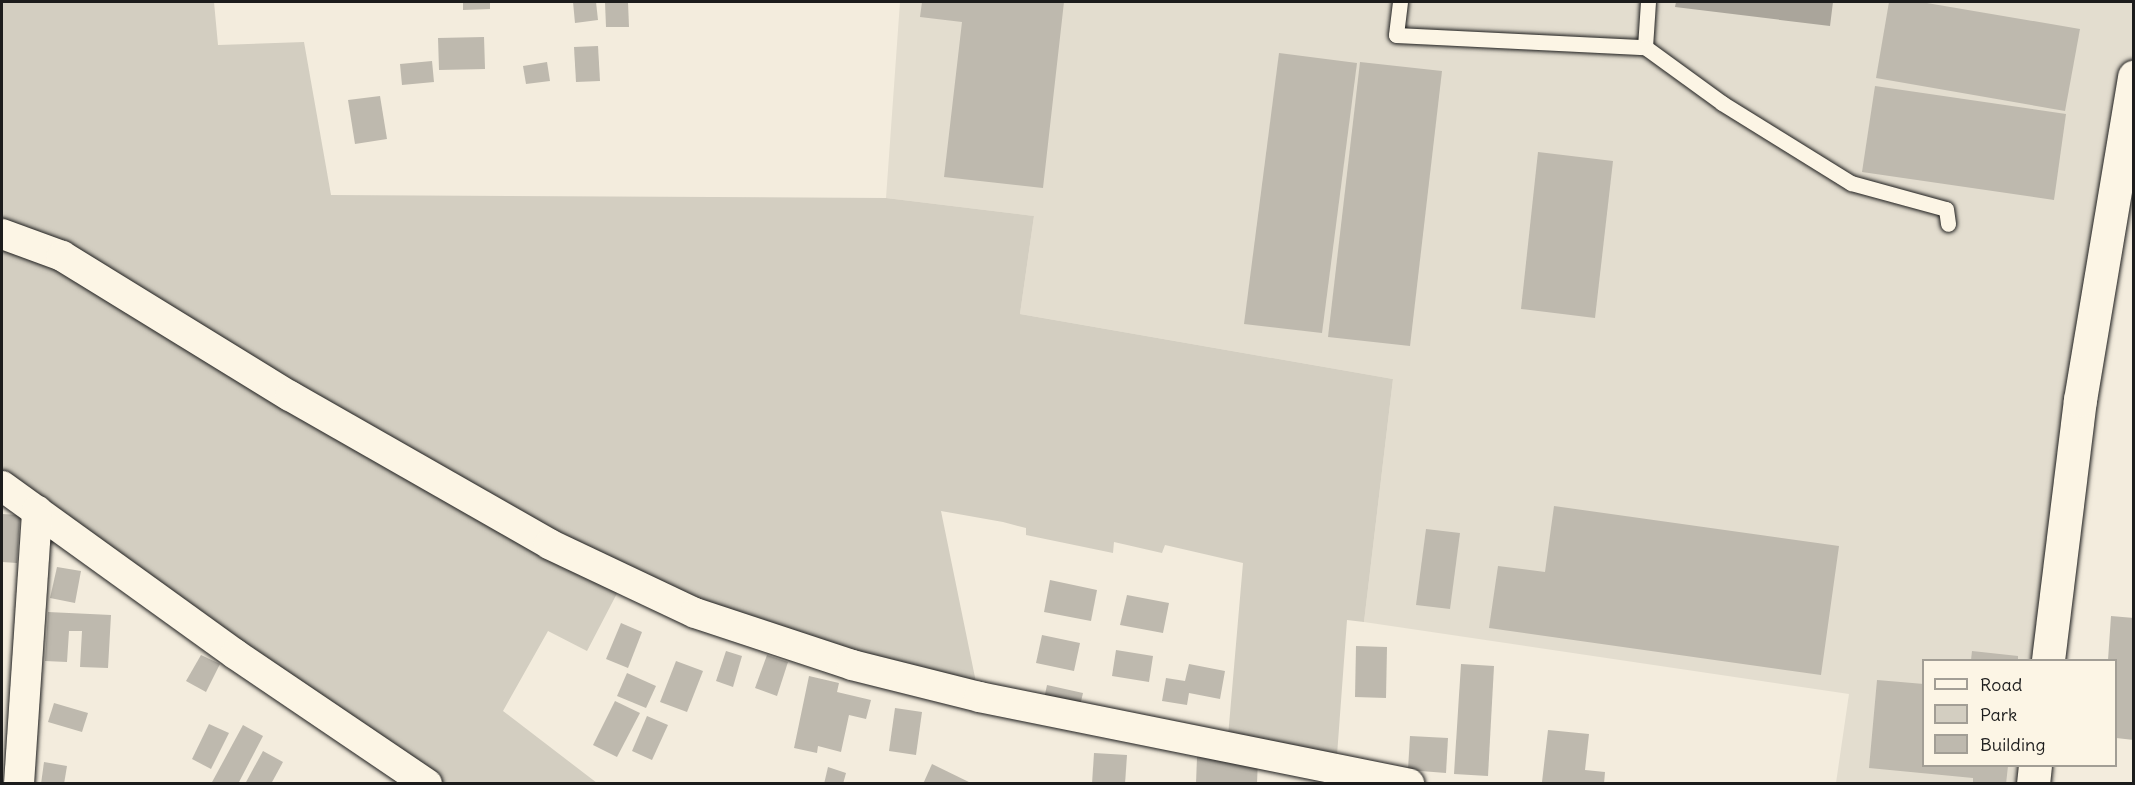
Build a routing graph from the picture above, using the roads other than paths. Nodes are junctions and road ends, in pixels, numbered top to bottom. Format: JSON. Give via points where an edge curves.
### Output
{"nodes":[{"id":1,"x":1400,"y":2,"type":"edge"},
{"id":2,"x":1648,"y":2,"type":"edge"},
{"id":3,"x":1645,"y":47,"type":"junction"},
{"id":4,"x":2133,"y":76,"type":"edge"},
{"id":5,"x":1948,"y":224,"type":"dead end"},
{"id":6,"x":2,"y":234,"type":"edge"},
{"id":7,"x":2,"y":486,"type":"edge"},
{"id":8,"x":37,"y":511,"type":"junction"},
{"id":9,"x":2048,"y":659,"type":"edge"},
{"id":10,"x":2035,"y":767,"type":"edge"},
{"id":11,"x":18,"y":783,"type":"edge"},
{"id":12,"x":427,"y":783,"type":"edge"},
{"id":13,"x":1409,"y":783,"type":"edge"},
{"id":14,"x":2033,"y":783,"type":"edge"}],
"edges":[{"from":1,"to":3,"type":"lane","via":[[1396,35]]},
{"from":2,"to":3,"type":"lane"},
{"from":3,"to":5,"type":"lane","via":[[1722,103],[1851,183],[1946,209]]},
{"from":4,"to":9,"type":"main road","via":[[2080,400]]},
{"from":6,"to":13,"type":"street","via":[[62,256],[290,396],[549,544],[695,613],[852,665],[995,701]]},
{"from":7,"to":8,"type":"street"},
{"from":8,"to":11,"type":"street"},
{"from":8,"to":12,"type":"street","via":[[235,654]]},
{"from":10,"to":14,"type":"main road"}]}
